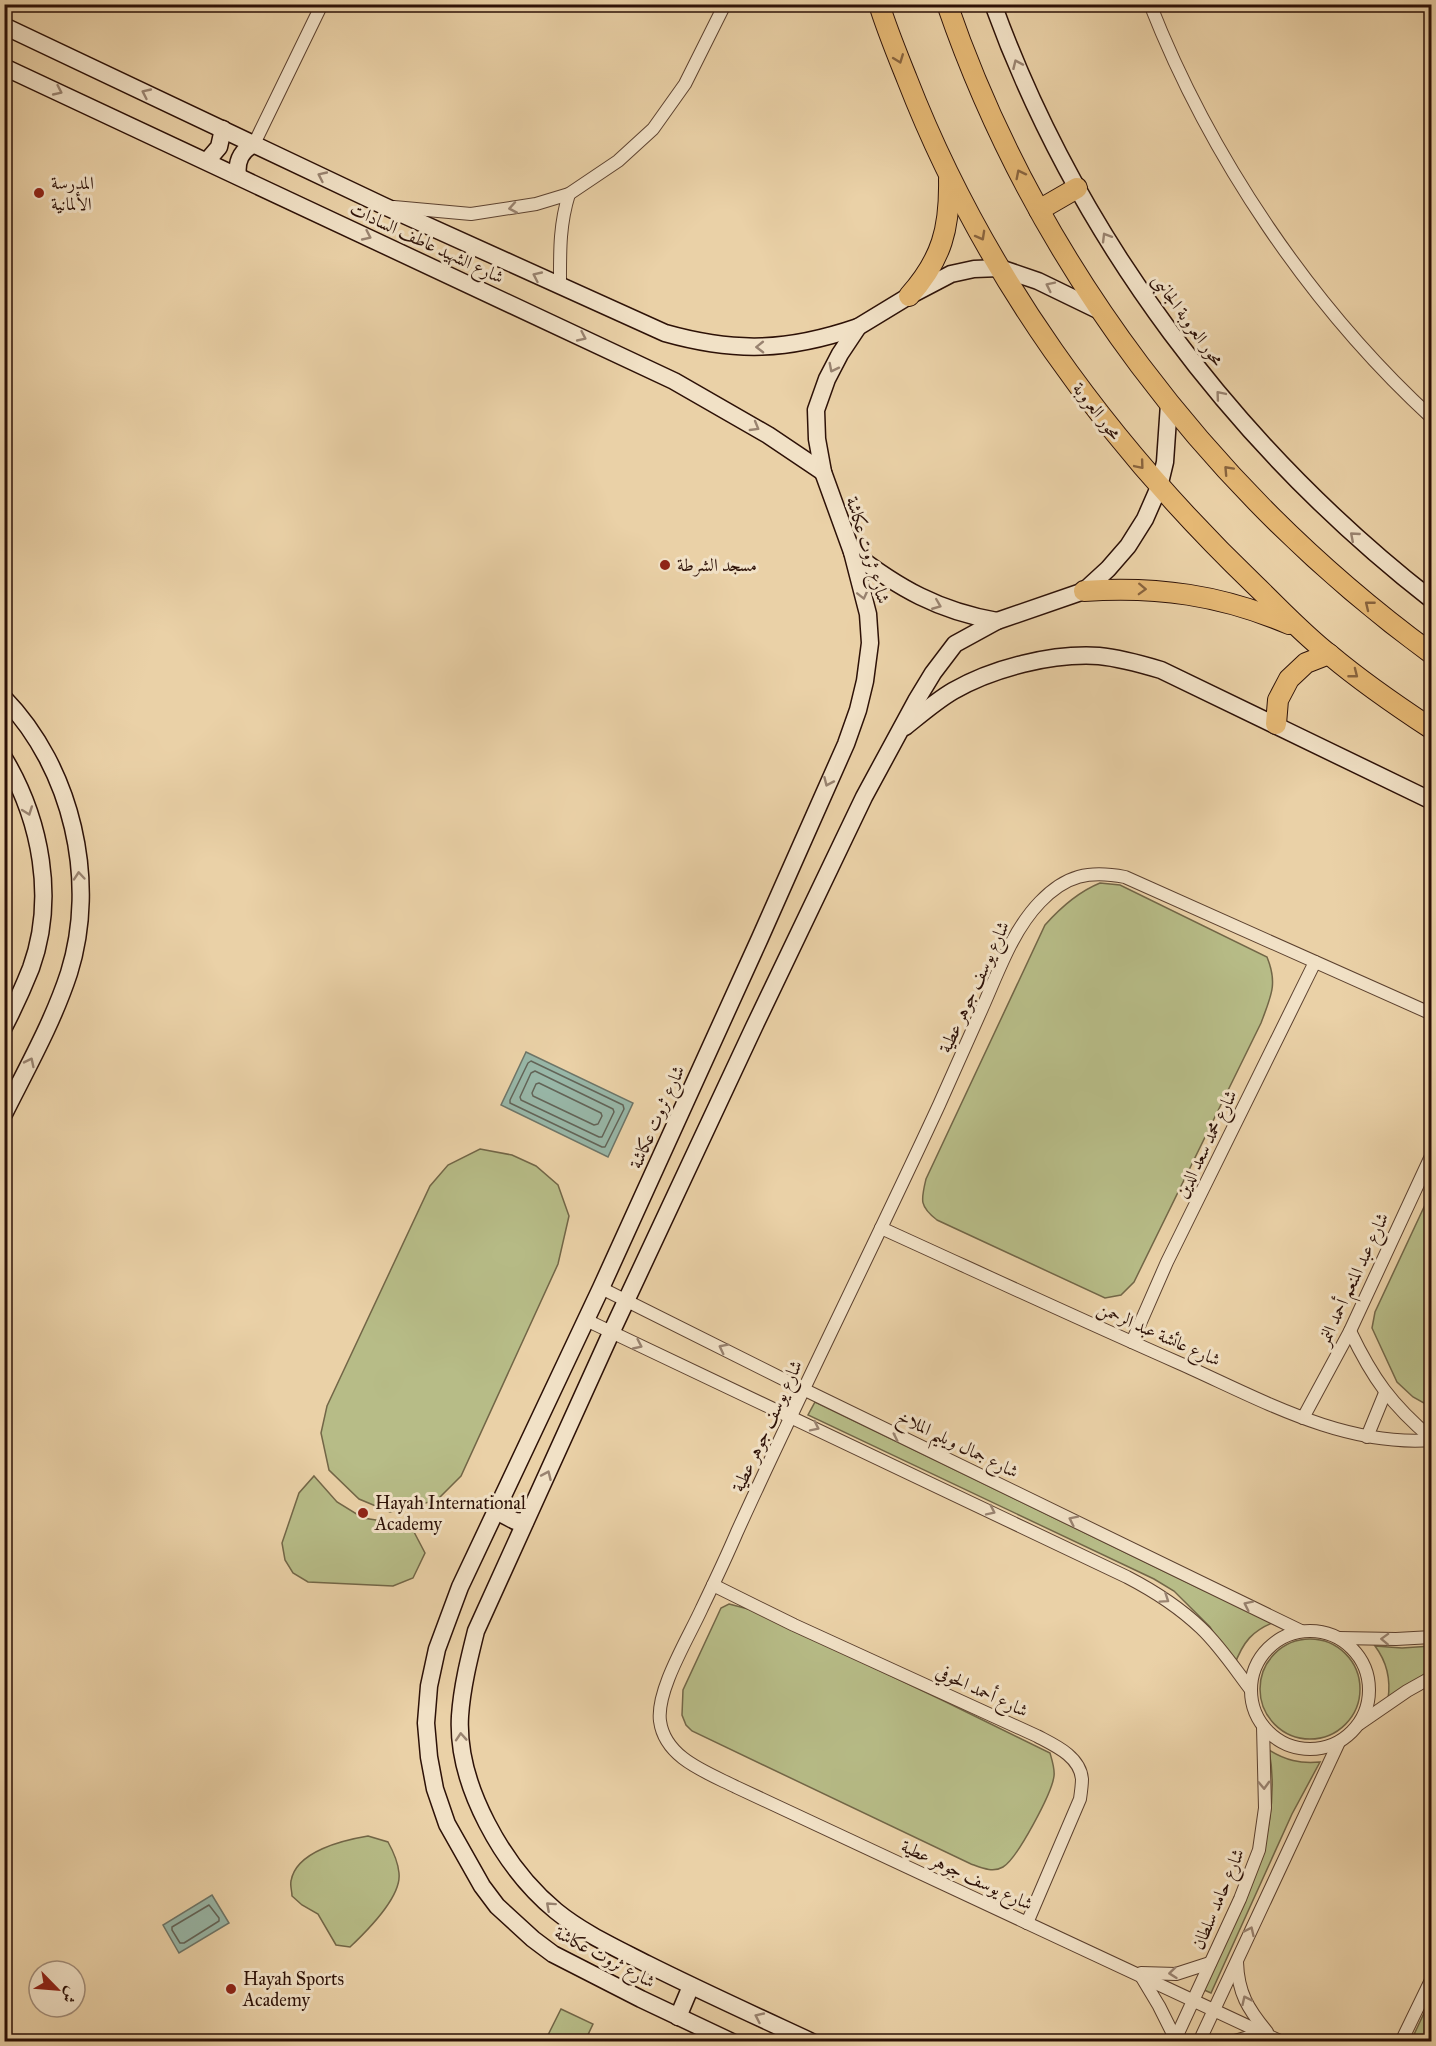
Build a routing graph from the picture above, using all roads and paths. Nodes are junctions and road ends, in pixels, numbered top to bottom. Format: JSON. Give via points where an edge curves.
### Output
{"nodes":[{"id":1,"x":322,"y":4,"type":"edge"},
{"id":2,"x":451,"y":4,"type":"edge"},
{"id":3,"x":467,"y":4,"type":"edge"},
{"id":4,"x":725,"y":4,"type":"edge"},
{"id":5,"x":879,"y":4,"type":"edge"},
{"id":6,"x":947,"y":4,"type":"edge"},
{"id":7,"x":993,"y":4,"type":"edge"},
{"id":8,"x":1150,"y":4,"type":"edge"},
{"id":9,"x":4,"y":26,"type":"edge"},
{"id":10,"x":4,"y":67,"type":"edge"},
{"id":11,"x":223,"y":129,"type":"junction"},
{"id":12,"x":254,"y":144,"type":"junction"},
{"id":13,"x":207,"y":161,"type":"junction"},
{"id":14,"x":949,"y":174,"type":"junction"},
{"id":15,"x":238,"y":176,"type":"junction"},
{"id":16,"x":1077,"y":188,"type":"junction"},
{"id":17,"x":569,"y":194,"type":"junction"},
{"id":18,"x":384,"y":206,"type":"junction"},
{"id":19,"x":1039,"y":210,"type":"junction"},
{"id":20,"x":1000,"y":268,"type":"junction"},
{"id":21,"x":560,"y":287,"type":"junction"},
{"id":22,"x":909,"y":296,"type":"junction"},
{"id":23,"x":1102,"y":312,"type":"junction"},
{"id":24,"x":858,"y":327,"type":"junction"},
{"id":25,"x":1169,"y":404,"type":"junction"},
{"id":26,"x":1431,"y":418,"type":"edge"},
{"id":27,"x":823,"y":472,"type":"junction"},
{"id":28,"x":1159,"y":487,"type":"junction"},
{"id":29,"x":852,"y":552,"type":"junction"},
{"id":30,"x":1084,"y":591,"type":"junction"},
{"id":31,"x":1431,"y":600,"type":"edge"},
{"id":32,"x":997,"y":621,"type":"junction"},
{"id":33,"x":1300,"y":628,"type":"junction"},
{"id":34,"x":1329,"y":654,"type":"junction"},
{"id":35,"x":1431,"y":654,"type":"edge"},
{"id":36,"x":4,"y":698,"type":"edge"},
{"id":37,"x":1276,"y":724,"type":"junction"},
{"id":38,"x":1431,"y":729,"type":"edge"},
{"id":39,"x":902,"y":730,"type":"junction"},
{"id":40,"x":4,"y":758,"type":"edge"},
{"id":41,"x":1431,"y":801,"type":"edge"},
{"id":42,"x":1315,"y":962,"type":"junction"},
{"id":43,"x":1431,"y":1014,"type":"edge"},
{"id":44,"x":4,"y":1027,"type":"edge"},
{"id":45,"x":4,"y":1114,"type":"edge"},
{"id":46,"x":1431,"y":1154,"type":"edge"},
{"id":47,"x":881,"y":1228,"type":"junction"},
{"id":48,"x":601,"y":1288,"type":"junction"},
{"id":49,"x":627,"y":1300,"type":"junction"},
{"id":50,"x":586,"y":1320,"type":"junction"},
{"id":51,"x":1350,"y":1331,"type":"junction"},
{"id":52,"x":611,"y":1333,"type":"junction"},
{"id":53,"x":1132,"y":1342,"type":"junction"},
{"id":54,"x":803,"y":1389,"type":"junction"},
{"id":55,"x":1385,"y":1393,"type":"junction"},
{"id":56,"x":790,"y":1415,"type":"junction"},
{"id":57,"x":1303,"y":1418,"type":"junction"},
{"id":58,"x":1367,"y":1437,"type":"junction"},
{"id":59,"x":1431,"y":1440,"type":"edge"},
{"id":60,"x":496,"y":1511,"type":"junction"},
{"id":61,"x":525,"y":1522,"type":"junction"},
{"id":62,"x":486,"y":1533,"type":"junction"},
{"id":63,"x":514,"y":1547,"type":"junction"},
{"id":64,"x":713,"y":1585,"type":"junction"},
{"id":65,"x":1301,"y":1631,"type":"junction"},
{"id":66,"x":1431,"y":1637,"type":"edge"},
{"id":67,"x":1339,"y":1638,"type":"junction"},
{"id":68,"x":1431,"y":1677,"type":"edge"},
{"id":69,"x":1251,"y":1690,"type":"junction"},
{"id":70,"x":1358,"y":1725,"type":"junction"},
{"id":71,"x":1263,"y":1726,"type":"junction"},
{"id":72,"x":1340,"y":1742,"type":"junction"},
{"id":73,"x":1027,"y":1923,"type":"junction"},
{"id":74,"x":1237,"y":1959,"type":"junction"},
{"id":75,"x":1210,"y":1964,"type":"junction"},
{"id":76,"x":1138,"y":1975,"type":"junction"},
{"id":77,"x":1431,"y":1978,"type":"edge"},
{"id":78,"x":691,"y":1986,"type":"junction"},
{"id":79,"x":1193,"y":2000,"type":"junction"},
{"id":80,"x":1214,"y":2010,"type":"junction"},
{"id":81,"x":678,"y":2017,"type":"junction"},
{"id":82,"x":1266,"y":2034,"type":"junction"},
{"id":83,"x":1174,"y":2040,"type":"edge"},
{"id":84,"x":732,"y":2042,"type":"edge"},
{"id":85,"x":812,"y":2042,"type":"edge"},
{"id":86,"x":1199,"y":2042,"type":"edge"},
{"id":87,"x":1231,"y":2042,"type":"edge"},
{"id":88,"x":1282,"y":2042,"type":"edge"},
{"id":89,"x":1401,"y":2042,"type":"edge"}],
"edges":[{"from":1,"to":12,"type":"street"},
{"from":2,"to":3,"type":"street"},
{"from":4,"to":17,"type":"street","name":"شارع الشهيد عاطف السادات","via":[[674,103],[653,129],[618,161]]},
{"from":5,"to":14,"type":"main road","name":"محور العروبة","one_way":true,"via":[[918,108]]},
{"from":19,"to":6,"type":"main road","one_way":true,"via":[[986,104]]},
{"from":16,"to":7,"type":"street","name":"محور العروبة الجانبى","one_way":true,"via":[[1036,108]]},
{"from":8,"to":26,"type":"street","via":[[1191,96],[1271,231],[1360,344]]},
{"from":11,"to":9,"type":"street","name":"شارع الشهيد عاطف السادات","one_way":true},
{"from":10,"to":13,"type":"street","name":"شارع الشهيد عاطف السادات","one_way":true},
{"from":11,"to":12,"type":"street","name":"شارع الشهيد عاطف السادات"},
{"from":11,"to":13,"type":"street","via":[[219,147]]},
{"from":12,"to":15,"type":"street","via":[[243,151],[237,163]]},
{"from":18,"to":12,"type":"street","name":"شارع الشهيد عاطف السادات","one_way":true},
{"from":13,"to":15,"type":"street","name":"شارع الشهيد عاطف السادات"},
{"from":14,"to":20,"type":"main road","name":"محور العروبة","one_way":true},
{"from":14,"to":22,"type":"main road","via":[[947,226],[939,252],[927,276]]},
{"from":15,"to":27,"type":"street","name":"شارع الشهيد عاطف السادات","one_way":true,"via":[[674,381]]},
{"from":16,"to":19,"type":"main road"},
{"from":31,"to":16,"type":"street","name":"محور العروبة الجانبى","one_way":true,"via":[[1333,517],[1220,396],[1167,328]]},
{"from":17,"to":18,"type":"street","name":"شارع الشهيد عاطف السادات","one_way":true,"via":[[536,204],[471,214]]},
{"from":17,"to":21,"type":"street","via":[[561,221]]},
{"from":21,"to":18,"type":"street","name":"شارع الشهيد عاطف السادات","one_way":true},
{"from":19,"to":23,"type":"main road"},
{"from":20,"to":22,"type":"street","name":"شارع ثروت عكاشة","via":[[951,274]]},
{"from":23,"to":20,"type":"street","name":"شارع ثروت عكاشة","one_way":true,"via":[[1038,281]]},
{"from":20,"to":28,"type":"main road","name":"محور العروبة","one_way":true,"via":[[1077,386]]},
{"from":24,"to":21,"type":"street","name":"شارع الشهيد عاطف السادات","one_way":true,"via":[[795,345],[729,347],[665,333]]},
{"from":22,"to":24,"type":"street","name":"شارع ثروت عكاشة"},
{"from":23,"to":25,"type":"main road"},
{"from":24,"to":27,"type":"street","name":"شارع ثروت عكاشة","one_way":true,"via":[[827,379],[816,410]]},
{"from":25,"to":28,"type":"street","name":"شارع ثروت عكاشة"},
{"from":35,"to":25,"type":"main road","one_way":true,"via":[[1306,550]]},
{"from":27,"to":29,"type":"street","name":"شارع ثروت عكاشة"},
{"from":28,"to":30,"type":"street","name":"شارع ثروت عكاشة","via":[[1128,546]]},
{"from":28,"to":33,"type":"main road","name":"محور العروبة"},
{"from":29,"to":32,"type":"street","one_way":true,"via":[[909,592],[959,613]]},
{"from":29,"to":48,"type":"street","name":"شارع ثروت عكاشة","one_way":true,"via":[[868,614],[870,643],[858,710],[760,938]]},
{"from":30,"to":32,"type":"street","name":"شارع ثروت عكاشة"},
{"from":30,"to":33,"type":"main road","one_way":true,"via":[[1121,588],[1195,594],[1248,608]]},
{"from":32,"to":39,"type":"street","name":"شارع ثروت عكاشة","via":[[955,644],[933,673]]},
{"from":33,"to":34,"type":"main road","name":"محور العروبة"},
{"from":34,"to":37,"type":"main road","via":[[1306,663],[1289,679],[1278,700]]},
{"from":34,"to":38,"type":"main road","name":"محور العروبة","one_way":true},
{"from":45,"to":36,"type":"street","one_way":true,"via":[[69,974],[81,905],[77,847],[66,802],[46,755],[22,716]]},
{"from":37,"to":39,"type":"street","via":[[1161,670],[1098,656],[1054,658],[981,677],[951,692]]},
{"from":37,"to":41,"type":"street"},
{"from":39,"to":49,"type":"street","name":"شارع ثروت عكاشة","via":[[864,797]]},
{"from":40,"to":44,"type":"street","one_way":true,"via":[[30,814],[43,883],[40,929],[31,966]]},
{"from":42,"to":43,"type":"street","name":"شارع يوسف جوهر عطية"},
{"from":42,"to":47,"type":"street","name":"شارع يوسف جوهر عطية","via":[[1125,877],[1083,874],[1061,884],[1039,903],[1010,946]]},
{"from":42,"to":53,"type":"street","name":"شارع محمد سعد الدين","via":[[1167,1262]]},
{"from":46,"to":51,"type":"street","name":"شارع عبد المنعم أحمد النمر"},
{"from":47,"to":53,"type":"street","name":"شارع عائشة عبد الرحمن"},
{"from":47,"to":54,"type":"street","name":"شارع يوسف جوهر عطية"},
{"from":48,"to":49,"type":"street","name":"شارع جمال ويليم الملاخ"},
{"from":48,"to":50,"type":"street","name":"شارع ثروت عكاشة"},
{"from":49,"to":52,"type":"street","name":"شارع ثروت عكاشة"},
{"from":54,"to":49,"type":"street","name":"شارع جمال ويليم الملاخ","one_way":true},
{"from":50,"to":52,"type":"street"},
{"from":50,"to":60,"type":"street","name":"شارع ثروت عكاشة"},
{"from":51,"to":55,"type":"street"},
{"from":51,"to":57,"type":"street","name":"شارع عبد المنعم أحمد النمر"},
{"from":52,"to":56,"type":"street","one_way":true},
{"from":61,"to":52,"type":"street","name":"شارع ثروت عكاشة","one_way":true},
{"from":53,"to":57,"type":"street","name":"شارع عائشة عبد الرحمن"},
{"from":54,"to":56,"type":"street","name":"شارع يوسف جوهر عطية"},
{"from":65,"to":54,"type":"street","name":"شارع جمال ويليم الملاخ","one_way":true},
{"from":55,"to":58,"type":"street"},
{"from":55,"to":59,"type":"street"},
{"from":56,"to":64,"type":"street","name":"شارع يوسف جوهر عطية"},
{"from":56,"to":69,"type":"street","one_way":true,"via":[[1151,1590],[1202,1629]]},
{"from":57,"to":58,"type":"street","name":"شارع عائشة عبد الرحمن"},
{"from":58,"to":59,"type":"street","name":"شارع عائشة عبد الرحمن","via":[[1409,1442]]},
{"from":60,"to":61,"type":"street"},
{"from":60,"to":62,"type":"street","name":"شارع ثروت عكاشة"},
{"from":61,"to":63,"type":"street","name":"شارع ثروت عكاشة"},
{"from":62,"to":63,"type":"street","via":[[502,1536]]},
{"from":62,"to":81,"type":"street","name":"شارع ثروت عكاشة","via":[[436,1648],[429,1686],[429,1757],[447,1824],[482,1886],[532,1939],[553,1954]]},
{"from":78,"to":63,"type":"street","name":"شارع ثروت عكاشة","one_way":true,"via":[[614,1947],[556,1911],[528,1885],[482,1815],[462,1747],[460,1718],[476,1631]]},
{"from":64,"to":73,"type":"street","name":"شارع يوسف جوهر عطية","via":[[660,1704],[665,1739],[675,1752],[736,1787]]},
{"from":64,"to":73,"type":"street","name":"شارع أحمد الحوفي","via":[[1037,1736],[1063,1750],[1076,1763],[1082,1778],[1080,1799]]},
{"from":65,"to":67,"type":"street","via":[[1321,1631]]},
{"from":65,"to":69,"type":"street","via":[[1281,1638],[1265,1651],[1254,1669]]},
{"from":66,"to":67,"type":"street","one_way":true},
{"from":67,"to":70,"type":"street","via":[[1358,1654],[1368,1677],[1368,1702]]},
{"from":68,"to":70,"type":"street"},
{"from":69,"to":71,"type":"street","via":[[1254,1709]]},
{"from":70,"to":72,"type":"street"},
{"from":71,"to":72,"type":"street","via":[[1290,1746],[1324,1748]]},
{"from":71,"to":75,"type":"street","name":"شارع حامد سلطان","one_way":true,"via":[[1265,1808],[1259,1850]]},
{"from":74,"to":72,"type":"street","one_way":true},
{"from":73,"to":76,"type":"street","name":"شارع يوسف جوهر عطية"},
{"from":74,"to":80,"type":"street"},
{"from":82,"to":74,"type":"street","one_way":true,"via":[[1245,2001]]},
{"from":75,"to":76,"type":"street","one_way":true,"via":[[1176,1974]]},
{"from":75,"to":79,"type":"street","name":"شارع حامد سلطان"},
{"from":76,"to":79,"type":"street","name":"شارع يوسف جوهر عطية"},
{"from":76,"to":83,"type":"street","via":[[1159,2006]]},
{"from":77,"to":89,"type":"street"},
{"from":78,"to":81,"type":"street"},
{"from":85,"to":78,"type":"street","name":"شارع ثروت عكاشة","one_way":true},
{"from":79,"to":80,"type":"street","name":"شارع يوسف جوهر عطية"},
{"from":79,"to":83,"type":"street","name":"شارع حامد سلطان"},
{"from":80,"to":82,"type":"street","name":"شارع يوسف جوهر عطية"},
{"from":80,"to":86,"type":"street"},
{"from":81,"to":84,"type":"street","name":"شارع ثروت عكاشة"},
{"from":82,"to":87,"type":"street"},
{"from":82,"to":88,"type":"street","name":"شارع يوسف جوهر عطية"}]}
